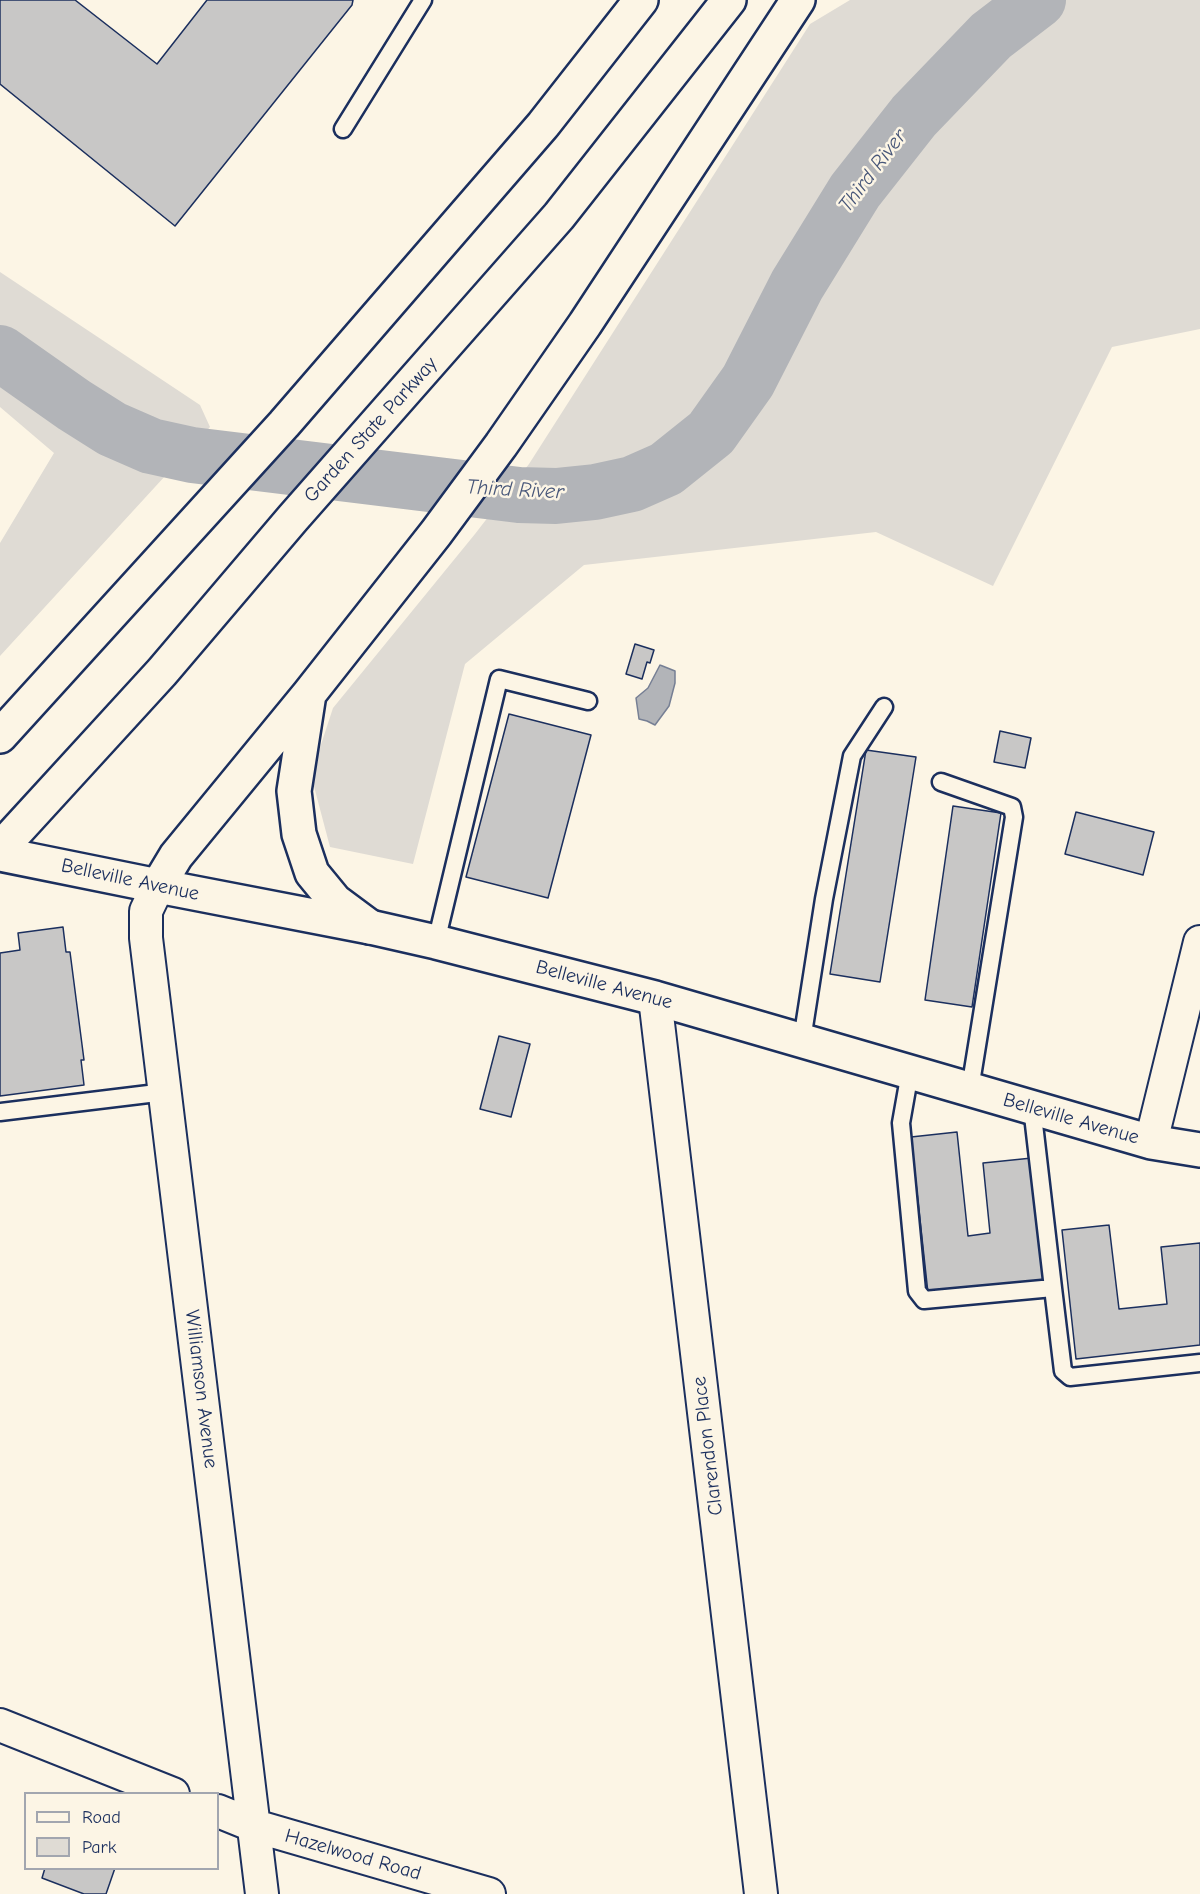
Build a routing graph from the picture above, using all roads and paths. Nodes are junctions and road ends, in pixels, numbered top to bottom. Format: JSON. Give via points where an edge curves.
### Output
{"nodes":[{"id":1,"x":423,"y":0,"type":"edge"},
{"id":2,"x":641,"y":0,"type":"edge"},
{"id":3,"x":729,"y":0,"type":"edge"},
{"id":4,"x":798,"y":0,"type":"edge"},
{"id":5,"x":343,"y":129,"type":"dead end"},
{"id":6,"x":309,"y":694,"type":"junction"},
{"id":7,"x":588,"y":701,"type":"dead end"},
{"id":8,"x":884,"y":707,"type":"dead end"},
{"id":9,"x":0,"y":736,"type":"edge"},
{"id":10,"x":941,"y":782,"type":"dead end"},
{"id":11,"x":0,"y":851,"type":"edge"},
{"id":12,"x":158,"y":886,"type":"junction"},
{"id":13,"x":370,"y":927,"type":"junction"},
{"id":14,"x":436,"y":942,"type":"junction"},
{"id":15,"x":1200,"y":942,"type":"edge"},
{"id":16,"x":655,"y":998,"type":"junction"},
{"id":17,"x":802,"y":1040,"type":"junction"},
{"id":18,"x":910,"y":1072,"type":"junction"},
{"id":19,"x":970,"y":1089,"type":"junction"},
{"id":20,"x":165,"y":1092,"type":"junction"},
{"id":21,"x":1032,"y":1107,"type":"junction"},
{"id":22,"x":0,"y":1112,"type":"edge"},
{"id":23,"x":1151,"y":1142,"type":"junction"},
{"id":24,"x":1200,"y":1150,"type":"edge"},
{"id":25,"x":1053,"y":1288,"type":"junction"},
{"id":26,"x":1200,"y":1363,"type":"edge"},
{"id":27,"x":0,"y":1725,"type":"edge"},
{"id":28,"x":167,"y":1792,"type":"edge"},
{"id":29,"x":219,"y":1811,"type":"edge"},
{"id":30,"x":255,"y":1827,"type":"junction"},
{"id":31,"x":262,"y":1894,"type":"edge"},
{"id":32,"x":489,"y":1894,"type":"edge"},
{"id":33,"x":761,"y":1894,"type":"edge"}],
"edges":[{"from":1,"to":5,"type":"lane"},
{"from":2,"to":9,"type":"main road","via":[[543,125],[284,423]]},
{"from":3,"to":11,"type":"main road","name":"Garden State Parkway","via":[[559,216],[162,672]]},
{"from":4,"to":6,"type":"main road","via":[[501,445]]},
{"from":6,"to":12,"type":"main road","via":[[176,856]]},
{"from":6,"to":13,"type":"main road","via":[[294,791],[299,834],[312,873],[335,901]]},
{"from":7,"to":14,"type":"lane","via":[[499,679]]},
{"from":8,"to":17,"type":"lane","via":[[852,756]]},
{"from":10,"to":19,"type":"lane","via":[[1012,807],[1014,817]]},
{"from":11,"to":12,"type":"main road","name":"Belleville Avenue"},
{"from":12,"to":13,"type":"main road","name":"Belleville Avenue"},
{"from":12,"to":20,"type":"street","name":"Williamson Avenue","via":[[146,911],[146,938]]},
{"from":13,"to":14,"type":"main road","name":"Belleville Avenue"},
{"from":14,"to":16,"type":"main road","name":"Belleville Avenue"},
{"from":15,"to":23,"type":"street"},
{"from":16,"to":17,"type":"main road","name":"Belleville Avenue"},
{"from":16,"to":33,"type":"street","name":"Clarendon Place"},
{"from":17,"to":18,"type":"main road","name":"Belleville Avenue"},
{"from":18,"to":19,"type":"main road","name":"Belleville Avenue"},
{"from":18,"to":25,"type":"lane","via":[[901,1123],[917,1291],[924,1300]]},
{"from":19,"to":21,"type":"main road","name":"Belleville Avenue"},
{"from":20,"to":22,"type":"lane"},
{"from":20,"to":30,"type":"street","name":"Williamson Avenue"},
{"from":21,"to":23,"type":"main road","name":"Belleville Avenue"},
{"from":21,"to":25,"type":"lane"},
{"from":23,"to":24,"type":"main road","name":"Belleville Avenue"},
{"from":25,"to":26,"type":"lane","via":[[1064,1371],[1070,1377]]},
{"from":27,"to":28,"type":"street"},
{"from":29,"to":30,"type":"street","name":"Hazelwood Road"},
{"from":30,"to":31,"type":"street","name":"Williamson Avenue"},
{"from":30,"to":32,"type":"street","name":"Hazelwood Road"}]}
